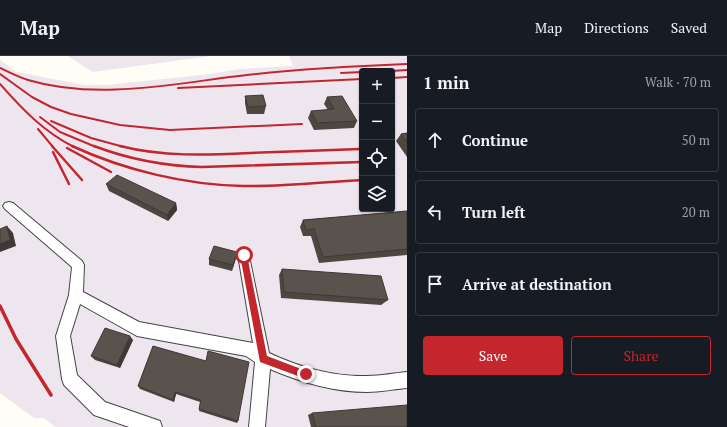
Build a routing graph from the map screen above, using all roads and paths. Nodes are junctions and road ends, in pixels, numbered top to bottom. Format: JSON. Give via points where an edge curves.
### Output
{"nodes":[{"id":1,"x":9,"y":206,"type":"dead end"},
{"id":2,"x":244,"y":255,"type":"dead end"},
{"id":3,"x":76,"y":295,"type":"junction"},
{"id":4,"x":263,"y":359,"type":"junction"},
{"id":5,"x":407,"y":380,"type":"edge"},
{"id":6,"x":154,"y":427,"type":"edge"},
{"id":7,"x":257,"y":427,"type":"edge"}],
"edges":[{"from":1,"to":3,"type":"lane","via":[[78,266]]},
{"from":2,"to":4,"type":"lane"},
{"from":3,"to":4,"type":"lane","via":[[137,329],[250,348]]},
{"from":3,"to":6,"type":"lane","via":[[63,336],[70,380],[100,409]]},
{"from":4,"to":5,"type":"lane","via":[[306,374],[362,384]]},
{"from":4,"to":7,"type":"lane"}]}
